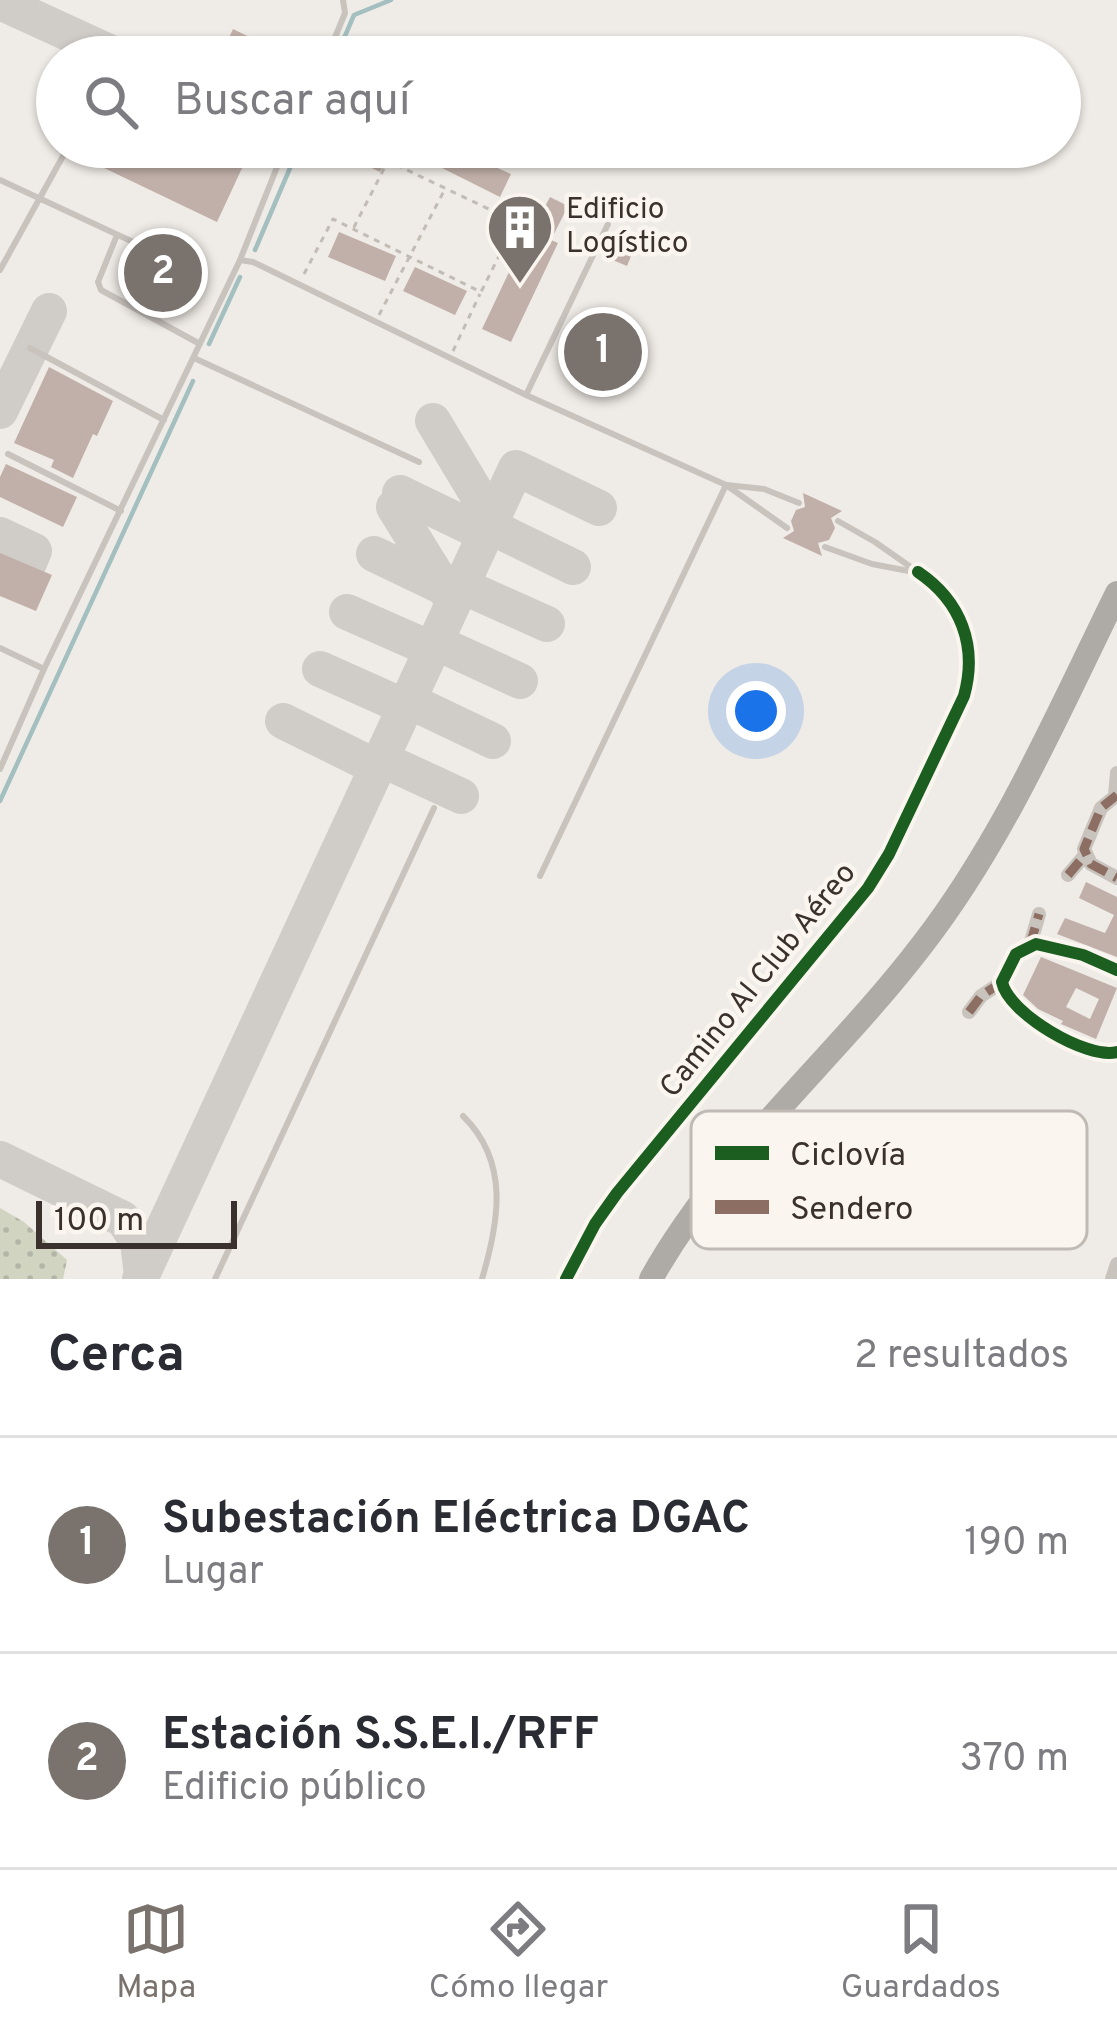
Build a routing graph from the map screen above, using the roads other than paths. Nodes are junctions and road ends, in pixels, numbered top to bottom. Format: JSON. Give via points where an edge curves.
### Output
{"nodes":[{"id":1,"x":343,"y":0,"type":"edge"},
{"id":2,"x":336,"y":36,"type":"edge"},
{"id":3,"x":55,"y":168,"type":"edge"},
{"id":4,"x":277,"y":168,"type":"edge"},
{"id":5,"x":0,"y":180,"type":"edge"},
{"id":6,"x":37,"y":198,"type":"junction"},
{"id":7,"x":608,"y":224,"type":"dead end"},
{"id":8,"x":118,"y":235,"type":"junction"},
{"id":9,"x":146,"y":248,"type":"dead end"},
{"id":10,"x":240,"y":260,"type":"junction"},
{"id":11,"x":0,"y":270,"type":"edge"},
{"id":12,"x":200,"y":344,"type":"junction"},
{"id":13,"x":31,"y":348,"type":"dead end"},
{"id":14,"x":193,"y":358,"type":"junction"},
{"id":15,"x":526,"y":394,"type":"junction"},
{"id":16,"x":164,"y":420,"type":"junction"},
{"id":17,"x":8,"y":454,"type":"dead end"},
{"id":18,"x":419,"y":463,"type":"dead end"},
{"id":19,"x":726,"y":485,"type":"junction"},
{"id":20,"x":799,"y":503,"type":"dead end"},
{"id":21,"x":121,"y":511,"type":"junction"},
{"id":22,"x":838,"y":521,"type":"dead end"},
{"id":23,"x":788,"y":528,"type":"dead end"},
{"id":24,"x":826,"y":548,"type":"dead end"},
{"id":25,"x":918,"y":572,"type":"junction"},
{"id":26,"x":1117,"y":593,"type":"edge"},
{"id":27,"x":0,"y":647,"type":"edge"},
{"id":28,"x":44,"y":669,"type":"junction"},
{"id":29,"x":1,"y":764,"type":"edge"},
{"id":30,"x":1117,"y":773,"type":"edge"},
{"id":31,"x":1116,"y":795,"type":"edge"},
{"id":32,"x":434,"y":808,"type":"dead end"},
{"id":33,"x":1085,"y":855,"type":"junction"},
{"id":34,"x":1068,"y":875,"type":"dead end"},
{"id":35,"x":541,"y":876,"type":"dead end"},
{"id":36,"x":1117,"y":878,"type":"edge"},
{"id":37,"x":1039,"y":914,"type":"dead end"},
{"id":38,"x":1030,"y":945,"type":"junction"},
{"id":39,"x":1117,"y":970,"type":"edge"},
{"id":40,"x":1002,"y":982,"type":"junction"},
{"id":41,"x":969,"y":1012,"type":"dead end"},
{"id":42,"x":1117,"y":1052,"type":"edge"},
{"id":43,"x":777,"y":1111,"type":"edge"},
{"id":44,"x":463,"y":1116,"type":"dead end"},
{"id":45,"x":691,"y":1214,"type":"edge"},
{"id":46,"x":215,"y":1279,"type":"edge"},
{"id":47,"x":482,"y":1279,"type":"edge"},
{"id":48,"x":566,"y":1279,"type":"edge"},
{"id":49,"x":651,"y":1279,"type":"edge"}],
"edges":[{"from":1,"to":2,"type":"lane"},
{"from":3,"to":6,"type":"lane"},
{"from":4,"to":10,"type":"lane"},
{"from":5,"to":6,"type":"lane"},
{"from":6,"to":8,"type":"lane"},
{"from":6,"to":11,"type":"lane"},
{"from":7,"to":15,"type":"lane"},
{"from":8,"to":9,"type":"lane"},
{"from":8,"to":12,"type":"lane","via":[[101,290]]},
{"from":10,"to":12,"type":"lane"},
{"from":10,"to":15,"type":"lane"},
{"from":12,"to":14,"type":"lane"},
{"from":13,"to":16,"type":"lane"},
{"from":14,"to":16,"type":"lane"},
{"from":14,"to":18,"type":"lane"},
{"from":15,"to":19,"type":"lane"},
{"from":16,"to":21,"type":"lane"},
{"from":17,"to":21,"type":"lane"},
{"from":19,"to":20,"type":"lane"},
{"from":19,"to":23,"type":"lane"},
{"from":19,"to":35,"type":"lane"},
{"from":21,"to":28,"type":"lane"},
{"from":22,"to":25,"type":"lane","name":"Camino Al Club Aéreo"},
{"from":24,"to":25,"type":"lane"},
{"from":25,"to":48,"type":"street","name":"Camino Al Club Aéreo","via":[[956,609],[970,668],[889,854],[606,1208]]},
{"from":26,"to":43,"type":"highway","via":[[956,899]]},
{"from":27,"to":28,"type":"lane"},
{"from":28,"to":29,"type":"lane"},
{"from":30,"to":31,"type":"street"},
{"from":31,"to":33,"type":"street","via":[[1101,808]]},
{"from":32,"to":46,"type":"lane"},
{"from":33,"to":34,"type":"street"},
{"from":33,"to":36,"type":"street"},
{"from":37,"to":38,"type":"street"},
{"from":38,"to":39,"type":"street"},
{"from":38,"to":40,"type":"street","via":[[1011,960]]},
{"from":40,"to":41,"type":"street"},
{"from":40,"to":42,"type":"street","via":[[1010,1001],[1043,1026],[1099,1053]]},
{"from":44,"to":47,"type":"lane","via":[[483,1135],[493,1164],[497,1203]]},
{"from":45,"to":49,"type":"highway"}]}
